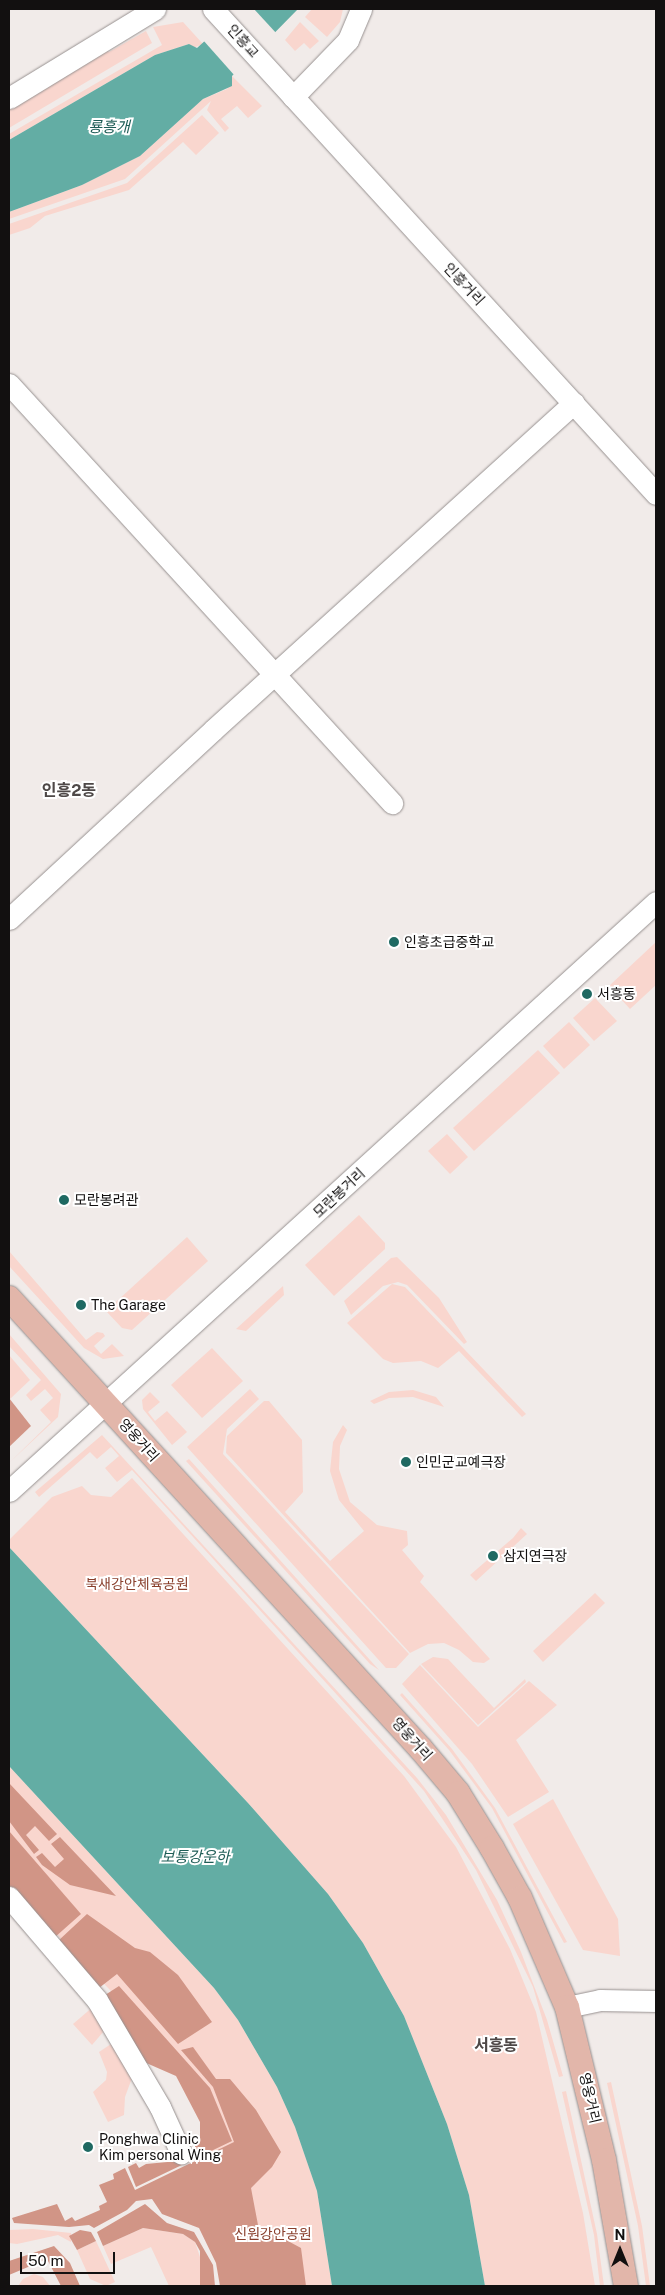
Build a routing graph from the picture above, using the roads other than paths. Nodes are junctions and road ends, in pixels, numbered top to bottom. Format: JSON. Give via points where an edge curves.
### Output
{"nodes":[{"id":1,"x":155,"y":9,"type":"edge"},
{"id":2,"x":214,"y":9,"type":"edge"},
{"id":3,"x":361,"y":9,"type":"edge"},
{"id":4,"x":272,"y":73,"type":"joint"},
{"id":5,"x":294,"y":97,"type":"junction"},
{"id":6,"x":9,"y":98,"type":"edge"},
{"id":7,"x":9,"y":384,"type":"edge"},
{"id":8,"x":574,"y":403,"type":"junction"},
{"id":9,"x":656,"y":494,"type":"edge"},
{"id":10,"x":275,"y":673,"type":"junction"},
{"id":11,"x":392,"y":803,"type":"dead end"},
{"id":12,"x":656,"y":902,"type":"edge"},
{"id":13,"x":9,"y":919,"type":"edge"},
{"id":14,"x":9,"y":1298,"type":"edge"},
{"id":15,"x":106,"y":1405,"type":"junction"},
{"id":16,"x":14,"y":1486,"type":"edge"},
{"id":17,"x":9,"y":1897,"type":"edge"},
{"id":18,"x":656,"y":2001,"type":"edge"},
{"id":19,"x":567,"y":2007,"type":"junction"},
{"id":20,"x":181,"y":2153,"type":"dead end"},
{"id":21,"x":626,"y":2286,"type":"edge"}],
"edges":[{"from":1,"to":6,"type":"street"},
{"from":2,"to":4,"type":"street","name":"인흥교"},
{"from":3,"to":5,"type":"street","via":[[348,40]]},
{"from":4,"to":5,"type":"street","name":"인흥거리"},
{"from":5,"to":8,"type":"street","name":"인흥거리"},
{"from":7,"to":10,"type":"street"},
{"from":8,"to":9,"type":"street","name":"인흥거리"},
{"from":8,"to":10,"type":"street"},
{"from":10,"to":11,"type":"street"},
{"from":10,"to":13,"type":"street"},
{"from":12,"to":15,"type":"street","name":"모란봉거리"},
{"from":14,"to":15,"type":"main road","name":"영웅거리"},
{"from":15,"to":16,"type":"street","name":"모란봉거리"},
{"from":15,"to":19,"type":"main road","name":"영웅거리","via":[[421,1748],[458,1793],[520,1898]]},
{"from":17,"to":20,"type":"street","via":[[98,2000],[160,2107]]},
{"from":18,"to":19,"type":"street","via":[[600,2000]]},
{"from":19,"to":21,"type":"main road","name":"영웅거리","via":[[604,2160]]}]}
